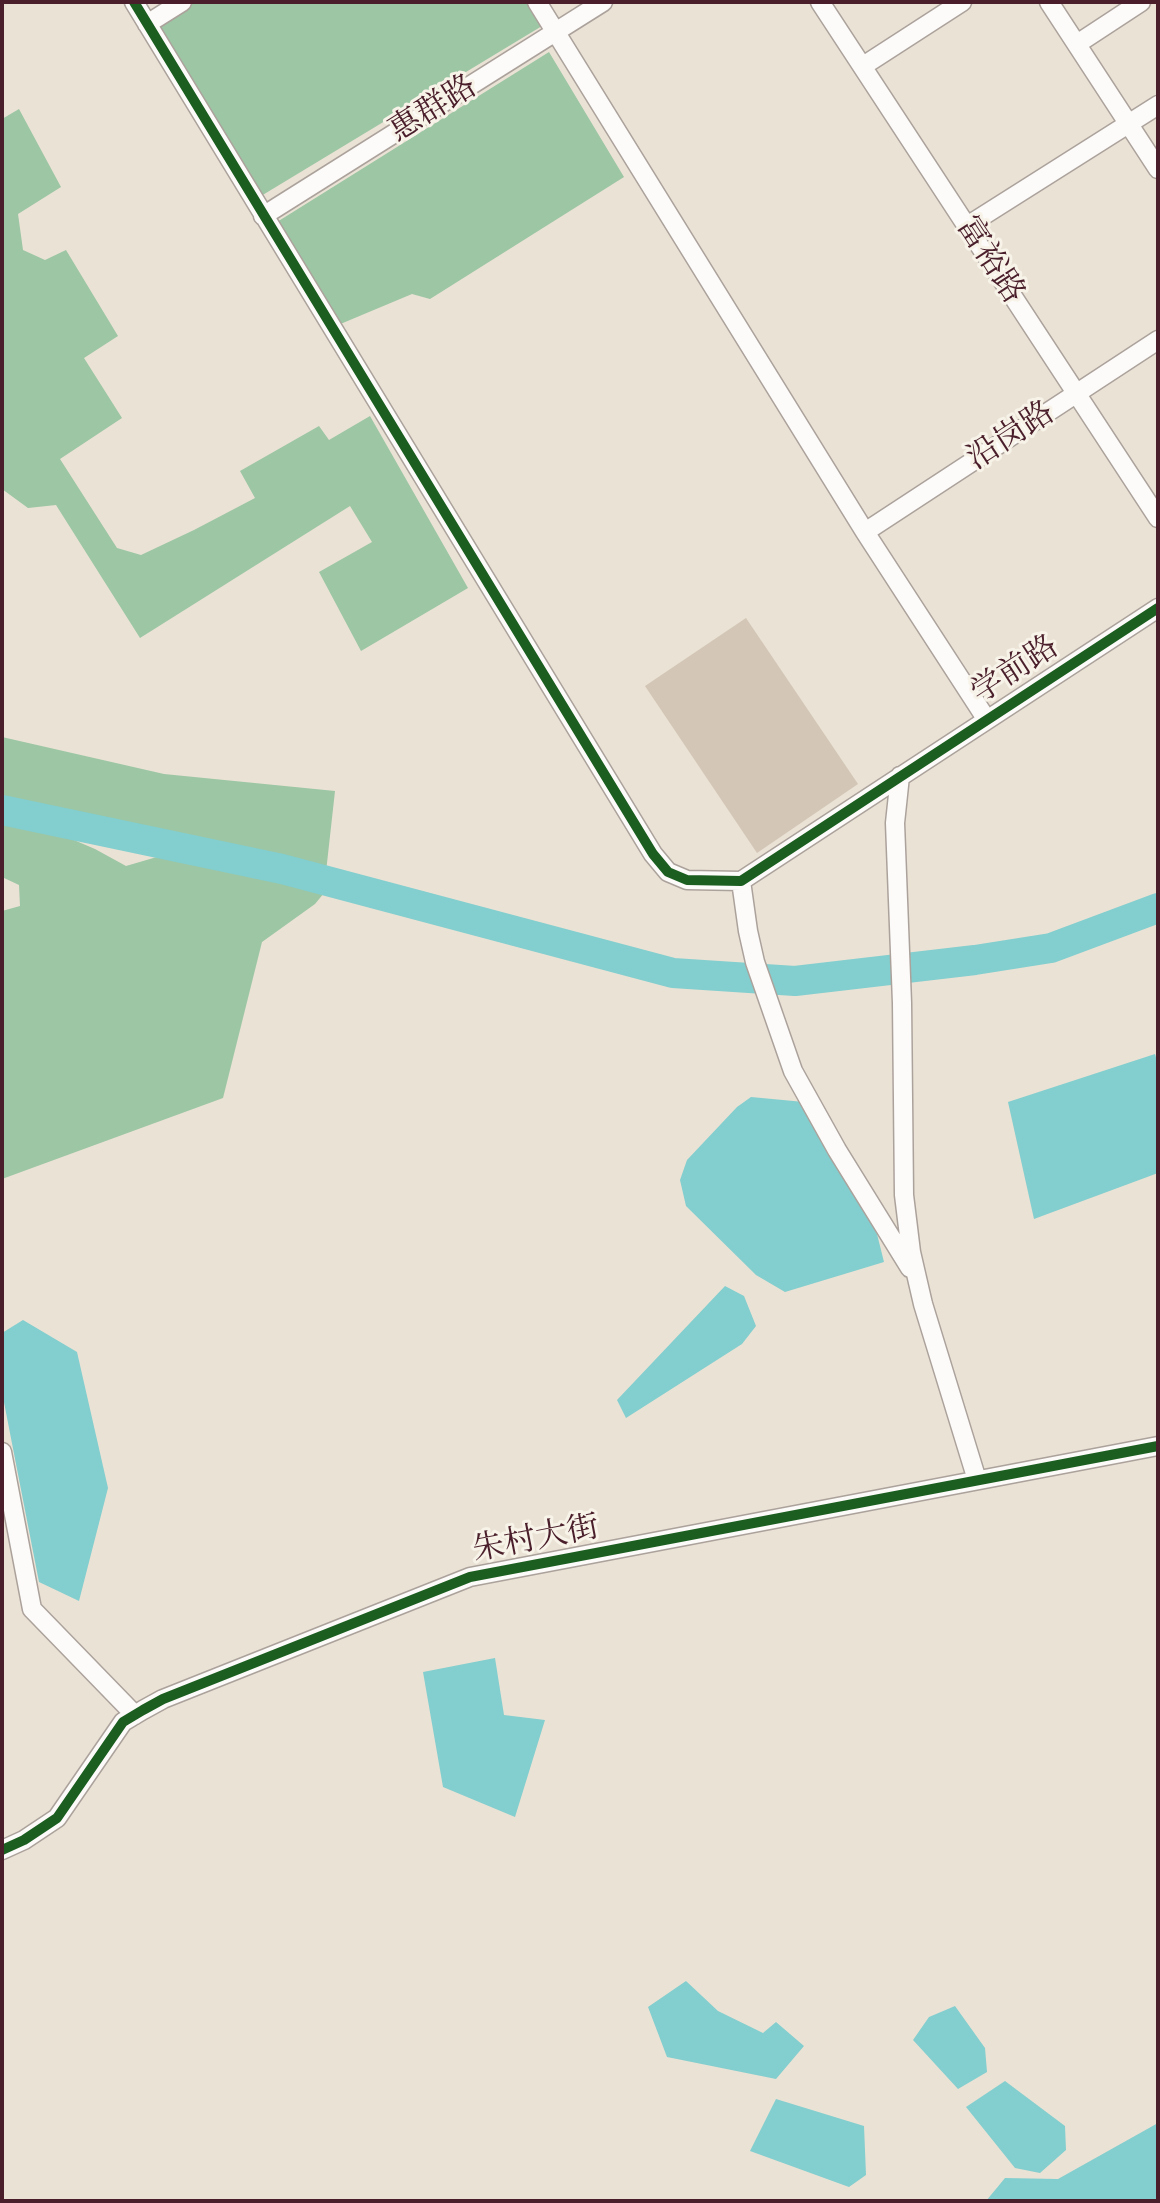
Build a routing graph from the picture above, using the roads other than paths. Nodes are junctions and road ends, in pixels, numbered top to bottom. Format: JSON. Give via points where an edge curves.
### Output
{"nodes":[{"id":1,"x":134,"y":2,"type":"edge"},
{"id":2,"x":182,"y":2,"type":"edge"},
{"id":3,"x":537,"y":2,"type":"edge"},
{"id":4,"x":603,"y":2,"type":"edge"},
{"id":5,"x":820,"y":2,"type":"edge"},
{"id":6,"x":962,"y":2,"type":"edge"},
{"id":7,"x":1049,"y":2,"type":"edge"},
{"id":8,"x":1141,"y":2,"type":"edge"},
{"id":9,"x":147,"y":23,"type":"junction"},
{"id":10,"x":555,"y":31,"type":"junction"},
{"id":11,"x":1077,"y":44,"type":"junction"},
{"id":12,"x":863,"y":66,"type":"junction"},
{"id":13,"x":1158,"y":105,"type":"edge"},
{"id":14,"x":1129,"y":124,"type":"junction"},
{"id":15,"x":1158,"y":169,"type":"edge"},
{"id":16,"x":264,"y":216,"type":"junction"},
{"id":17,"x":967,"y":226,"type":"junction"},
{"id":18,"x":1158,"y":340,"type":"edge"},
{"id":19,"x":1077,"y":393,"type":"junction"},
{"id":20,"x":1158,"y":518,"type":"edge"},
{"id":21,"x":865,"y":532,"type":"junction"},
{"id":22,"x":1158,"y":608,"type":"edge"},
{"id":23,"x":988,"y":720,"type":"junction"},
{"id":24,"x":900,"y":775,"type":"junction"},
{"id":25,"x":741,"y":881,"type":"junction"},
{"id":26,"x":917,"y":1279,"type":"junction"},
{"id":27,"x":1158,"y":1446,"type":"edge"},
{"id":28,"x":2,"y":1452,"type":"edge"},
{"id":29,"x":977,"y":1480,"type":"junction"},
{"id":30,"x":135,"y":1715,"type":"junction"},
{"id":31,"x":2,"y":1850,"type":"edge"}],
"edges":[{"from":1,"to":9,"type":"street"},
{"from":2,"to":9,"type":"street"},
{"from":3,"to":10,"type":"street"},
{"from":4,"to":10,"type":"street","name":"惠群路"},
{"from":5,"to":12,"type":"street","name":"富裕路"},
{"from":6,"to":12,"type":"street"},
{"from":7,"to":11,"type":"street"},
{"from":8,"to":11,"type":"street"},
{"from":9,"to":16,"type":"street"},
{"from":10,"to":16,"type":"street","name":"惠群路"},
{"from":10,"to":21,"type":"street"},
{"from":11,"to":14,"type":"street"},
{"from":12,"to":17,"type":"street","name":"富裕路"},
{"from":13,"to":14,"type":"street"},
{"from":14,"to":15,"type":"street"},
{"from":14,"to":17,"type":"street"},
{"from":16,"to":25,"type":"street","via":[[653,854],[668,873],[687,880]]},
{"from":17,"to":19,"type":"street","name":"富裕路"},
{"from":18,"to":19,"type":"street","name":"沿岗路"},
{"from":19,"to":20,"type":"street","name":"富裕路"},
{"from":19,"to":21,"type":"street","name":"沿岗路"},
{"from":21,"to":23,"type":"street"},
{"from":22,"to":23,"type":"street","name":"学前路"},
{"from":23,"to":24,"type":"street","name":"学前路"},
{"from":24,"to":25,"type":"street","name":"学前路"},
{"from":24,"to":26,"type":"street","via":[[895,823],[904,1195]]},
{"from":25,"to":26,"type":"street","via":[[755,962],[793,1071]]},
{"from":26,"to":29,"type":"street"},
{"from":27,"to":29,"type":"street","name":"朱村大街"},
{"from":28,"to":30,"type":"street","via":[[32,1609]]},
{"from":29,"to":30,"type":"street","name":"朱村大街","via":[[470,1577],[163,1699]]},
{"from":30,"to":31,"type":"street","name":"朱村大街","via":[[123,1722],[57,1818]]}]}
